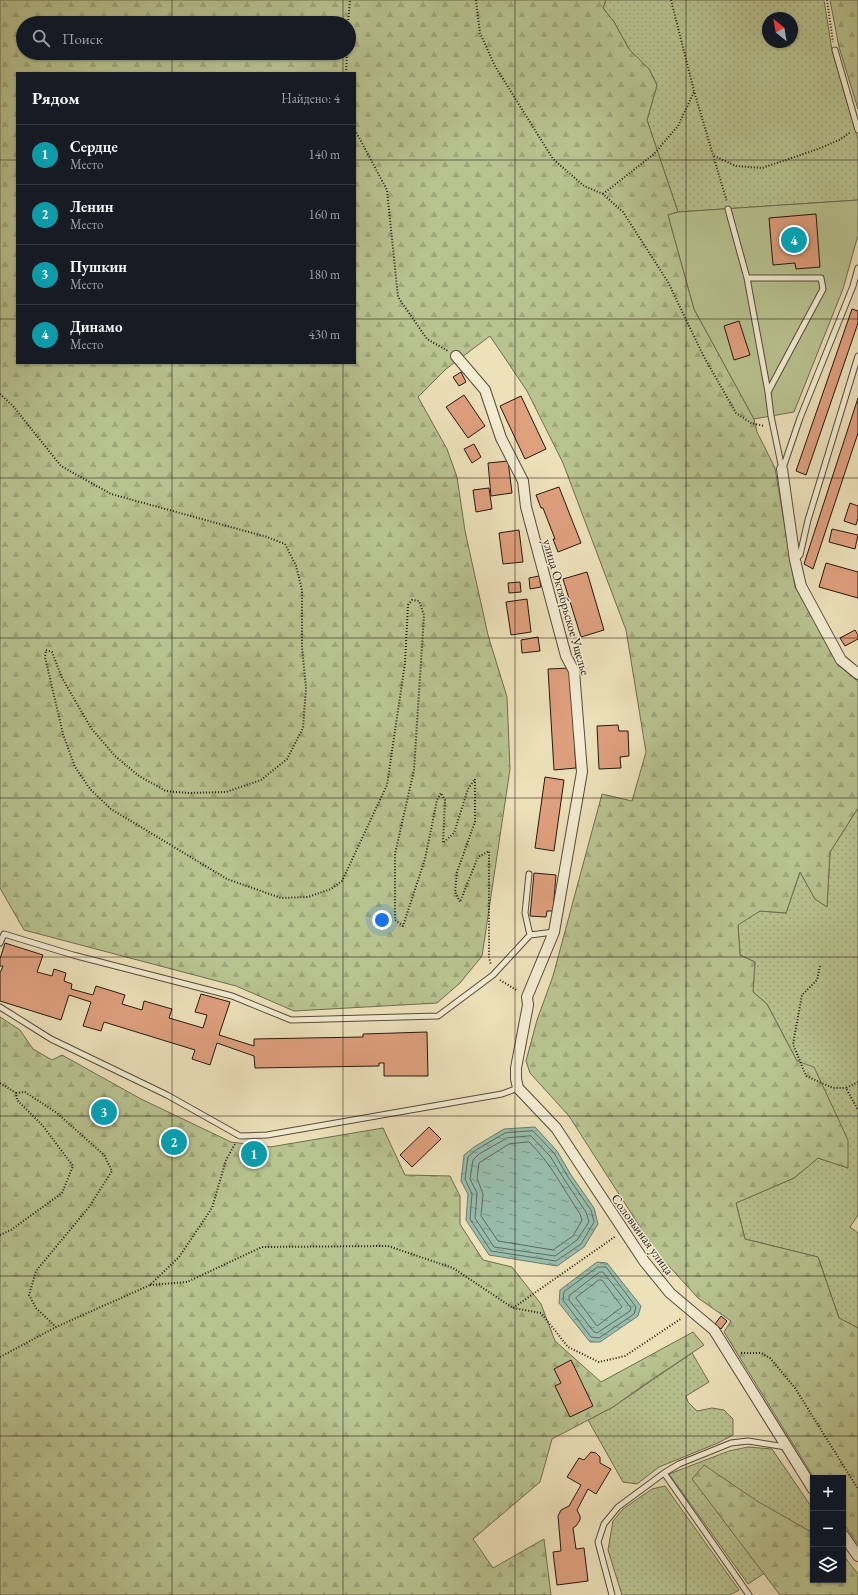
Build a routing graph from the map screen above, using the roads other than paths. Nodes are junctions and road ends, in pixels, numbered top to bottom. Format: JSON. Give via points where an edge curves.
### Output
{"nodes":[{"id":1,"x":835,"y":50,"type":"road end"},
{"id":2,"x":858,"y":129,"type":"edge"},
{"id":3,"x":728,"y":209,"type":"road end"},
{"id":4,"x":858,"y":268,"type":"edge"},
{"id":5,"x":748,"y":278,"type":"junction"},
{"id":6,"x":456,"y":356,"type":"road end"},
{"id":7,"x":858,"y":356,"type":"edge"},
{"id":8,"x":768,"y":392,"type":"junction"},
{"id":9,"x":782,"y":469,"type":"junction"},
{"id":10,"x":795,"y":560,"type":"junction"},
{"id":11,"x":858,"y":674,"type":"edge"},
{"id":12,"x":529,"y":874,"type":"dead end"},
{"id":13,"x":554,"y":932,"type":"junction"},
{"id":14,"x":530,"y":935,"type":"junction"},
{"id":15,"x":0,"y":943,"type":"edge"},
{"id":16,"x":0,"y":1007,"type":"edge"},
{"id":17,"x":518,"y":1088,"type":"junction"},
{"id":18,"x":786,"y":1447,"type":"junction"},
{"id":19,"x":664,"y":1473,"type":"junction"},
{"id":20,"x":810,"y":1484,"type":"edge"},
{"id":21,"x":846,"y":1539,"type":"edge"},
{"id":22,"x":858,"y":1556,"type":"edge"},
{"id":23,"x":612,"y":1595,"type":"edge"},
{"id":24,"x":749,"y":1595,"type":"edge"}],
"edges":[{"from":1,"to":2,"type":"lane"},
{"from":3,"to":5,"type":"lane"},
{"from":4,"to":9,"type":"lane"},
{"from":5,"to":8,"type":"lane"},
{"from":5,"to":8,"type":"lane","via":[[821,278],[823,290]]},
{"from":6,"to":13,"type":"street","name":"улица Октябрьское Ущелье","via":[[485,390],[501,438],[523,481],[526,507],[536,545],[566,656],[574,671],[582,772]]},
{"from":7,"to":10,"type":"lane","via":[[808,520],[800,555]]},
{"from":8,"to":9,"type":"lane"},
{"from":9,"to":10,"type":"street"},
{"from":10,"to":11,"type":"street","via":[[801,586],[841,660]]},
{"from":12,"to":14,"type":"lane","via":[[525,913]]},
{"from":13,"to":14,"type":"lane"},
{"from":13,"to":17,"type":"street","name":"улица Октябрьское Ущелье","via":[[527,997],[528,1004],[516,1068]]},
{"from":14,"to":15,"type":"lane","via":[[493,975],[438,1016],[291,1020],[232,996],[73,955],[4,934]]},
{"from":16,"to":17,"type":"lane","via":[[52,1039],[167,1095],[240,1136],[267,1135],[502,1094]]},
{"from":17,"to":18,"type":"street","name":"Соловьиная улица","via":[[556,1128],[644,1261],[670,1293],[714,1330]]},
{"from":18,"to":19,"type":"lane","via":[[748,1441],[731,1443],[679,1464]]},
{"from":18,"to":20,"type":"street","name":"Соловьиная улица"},
{"from":19,"to":23,"type":"lane","via":[[618,1507],[604,1524],[598,1542]]},
{"from":19,"to":24,"type":"lane"},
{"from":21,"to":22,"type":"street"}]}
